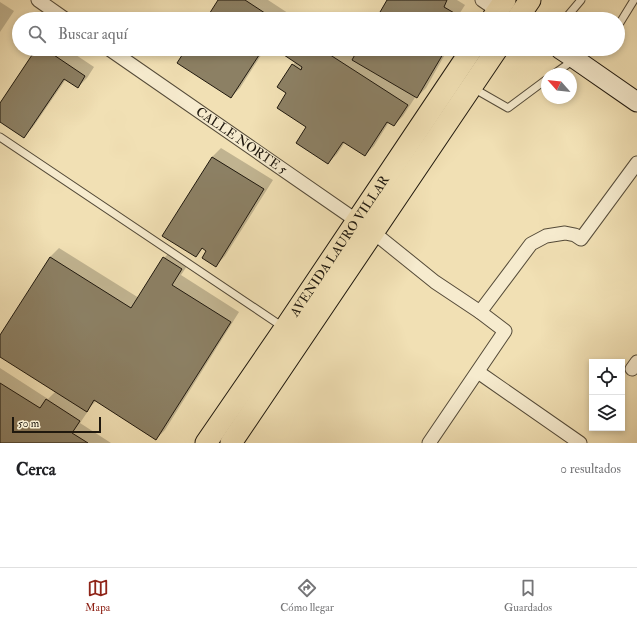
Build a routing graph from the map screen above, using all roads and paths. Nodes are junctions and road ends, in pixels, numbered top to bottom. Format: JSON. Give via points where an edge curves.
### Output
{"nodes":[{"id":1,"x":38,"y":0,"type":"edge"},
{"id":2,"x":530,"y":0,"type":"edge"},
{"id":3,"x":581,"y":0,"type":"edge"},
{"id":4,"x":634,"y":0,"type":"edge"},
{"id":5,"x":55,"y":12,"type":"edge"},
{"id":6,"x":522,"y":12,"type":"edge"},
{"id":7,"x":571,"y":12,"type":"edge"},
{"id":8,"x":625,"y":15,"type":"edge"},
{"id":9,"x":119,"y":56,"type":"edge"},
{"id":10,"x":468,"y":56,"type":"edge"},
{"id":11,"x":492,"y":56,"type":"edge"},
{"id":12,"x":570,"y":56,"type":"edge"},
{"id":13,"x":579,"y":56,"type":"edge"},
{"id":14,"x":559,"y":68,"type":"edge"},
{"id":15,"x":541,"y":83,"type":"edge"},
{"id":16,"x":472,"y":87,"type":"junction"},
{"id":17,"x":637,"y":102,"type":"edge"},
{"id":18,"x":0,"y":137,"type":"edge"},
{"id":19,"x":637,"y":164,"type":"edge"},
{"id":20,"x":365,"y":227,"type":"junction"},
{"id":21,"x":480,"y":312,"type":"junction"},
{"id":22,"x":285,"y":328,"type":"junction"},
{"id":23,"x":478,"y":372,"type":"junction"},
{"id":24,"x":206,"y":443,"type":"edge"},
{"id":25,"x":231,"y":443,"type":"edge"},
{"id":26,"x":429,"y":443,"type":"edge"},
{"id":27,"x":580,"y":443,"type":"edge"}],
"edges":[{"from":1,"to":5,"type":"street"},
{"from":2,"to":6,"type":"main road"},
{"from":3,"to":7,"type":"lane"},
{"from":4,"to":8,"type":"lane"},
{"from":9,"to":20,"type":"street","name":"CALLE NORTE 5"},
{"from":10,"to":20,"type":"main road","name":"AVENIDA LAURO VILLAR"},
{"from":11,"to":16,"type":"main road","name":"AVENIDA LAURO VILLAR"},
{"from":12,"to":14,"type":"lane"},
{"from":13,"to":17,"type":"street"},
{"from":15,"to":16,"type":"lane","via":[[508,108]]},
{"from":16,"to":20,"type":"main road","name":"AVENIDA LAURO VILLAR"},
{"from":18,"to":22,"type":"lane"},
{"from":19,"to":21,"type":"street","via":[[581,239],[565,232],[546,236],[530,244]]},
{"from":20,"to":21,"type":"street","name":"CALLE NORTE 5","via":[[435,282]]},
{"from":20,"to":22,"type":"main road","name":"AVENIDA LAURO VILLAR"},
{"from":20,"to":25,"type":"main road","name":"AVENIDA LAURO VILLAR"},
{"from":21,"to":23,"type":"street","name":"CALLE NORTE 5","via":[[505,331]]},
{"from":22,"to":24,"type":"main road","name":"AVENIDA LAURO VILLAR"},
{"from":23,"to":26,"type":"street"},
{"from":23,"to":27,"type":"street"}]}
